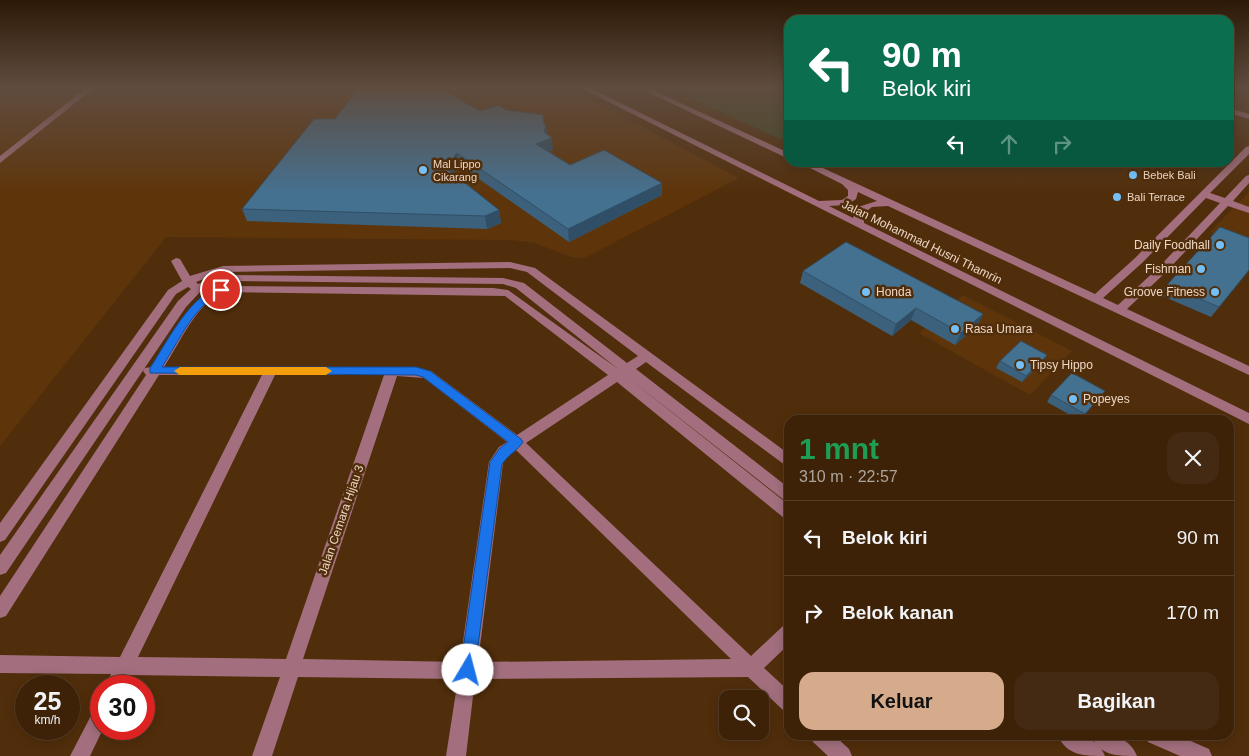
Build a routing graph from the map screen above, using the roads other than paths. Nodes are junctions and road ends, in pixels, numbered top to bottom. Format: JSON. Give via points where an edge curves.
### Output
{"nodes":[{"id":1,"x":46,"y":123,"type":"edge"},
{"id":2,"x":656,"y":123,"type":"edge"},
{"id":3,"x":719,"y":123,"type":"edge"},
{"id":4,"x":1247,"y":152,"type":"edge"},
{"id":5,"x":784,"y":154,"type":"edge"},
{"id":6,"x":0,"y":160,"type":"edge"},
{"id":7,"x":1234,"y":165,"type":"edge"},
{"id":8,"x":813,"y":167,"type":"edge"},
{"id":9,"x":1232,"y":167,"type":"edge"},
{"id":10,"x":1249,"y":178,"type":"edge"},
{"id":11,"x":845,"y":182,"type":"junction"},
{"id":12,"x":1204,"y":194,"type":"junction"},
{"id":13,"x":813,"y":202,"type":"junction"},
{"id":14,"x":1226,"y":202,"type":"junction"},
{"id":15,"x":891,"y":203,"type":"junction"},
{"id":16,"x":1249,"y":210,"type":"edge"},
{"id":17,"x":860,"y":225,"type":"junction"},
{"id":18,"x":176,"y":261,"type":"dead end"},
{"id":19,"x":198,"y":288,"type":"junction"},
{"id":20,"x":1096,"y":299,"type":"junction"},
{"id":21,"x":1119,"y":310,"type":"junction"},
{"id":22,"x":646,"y":356,"type":"junction"},
{"id":23,"x":271,"y":370,"type":"junction"},
{"id":24,"x":136,"y":371,"type":"junction"},
{"id":25,"x":154,"y":371,"type":"junction"},
{"id":26,"x":392,"y":371,"type":"junction"},
{"id":27,"x":1249,"y":371,"type":"edge"},
{"id":28,"x":623,"y":373,"type":"junction"},
{"id":29,"x":1249,"y":419,"type":"edge"},
{"id":30,"x":517,"y":442,"type":"junction"},
{"id":31,"x":784,"y":458,"type":"edge"},
{"id":32,"x":784,"y":492,"type":"edge"},
{"id":33,"x":20,"y":508,"type":"junction"},
{"id":34,"x":41,"y":509,"type":"junction"},
{"id":35,"x":784,"y":510,"type":"edge"},
{"id":36,"x":0,"y":535,"type":"edge"},
{"id":37,"x":0,"y":568,"type":"edge"},
{"id":38,"x":0,"y":610,"type":"edge"},
{"id":39,"x":784,"y":637,"type":"edge"},
{"id":40,"x":0,"y":664,"type":"edge"},
{"id":41,"x":125,"y":667,"type":"junction"},
{"id":42,"x":751,"y":668,"type":"junction"},
{"id":43,"x":291,"y":669,"type":"junction"},
{"id":44,"x":468,"y":670,"type":"junction"},
{"id":45,"x":121,"y":675,"type":"edge"},
{"id":46,"x":784,"y":699,"type":"edge"},
{"id":47,"x":90,"y":736,"type":"edge"},
{"id":48,"x":825,"y":740,"type":"edge"},
{"id":49,"x":1074,"y":740,"type":"edge"},
{"id":50,"x":1106,"y":740,"type":"edge"},
{"id":51,"x":1167,"y":740,"type":"edge"},
{"id":52,"x":80,"y":756,"type":"edge"},
{"id":53,"x":262,"y":756,"type":"edge"},
{"id":54,"x":456,"y":756,"type":"edge"},
{"id":55,"x":842,"y":756,"type":"edge"},
{"id":56,"x":1095,"y":756,"type":"edge"},
{"id":57,"x":1127,"y":756,"type":"edge"},
{"id":58,"x":1202,"y":756,"type":"edge"}],
"edges":[{"from":1,"to":6,"type":"street"},
{"from":2,"to":13,"type":"street","name":"Jalan Mohammad Husni Thamrin"},
{"from":3,"to":5,"type":"street"},
{"from":4,"to":7,"type":"street"},
{"from":8,"to":11,"type":"street","name":"Jalan Mohammad Husni Thamrin"},
{"from":9,"to":12,"type":"street"},
{"from":10,"to":14,"type":"street"},
{"from":11,"to":13,"type":"street","via":[[853,189],[853,197],[844,203]]},
{"from":11,"to":15,"type":"street","name":"Jalan Mohammad Husni Thamrin"},
{"from":12,"to":14,"type":"street"},
{"from":12,"to":20,"type":"street"},
{"from":13,"to":17,"type":"street","name":"Jalan Mohammad Husni Thamrin"},
{"from":14,"to":16,"type":"street"},
{"from":14,"to":21,"type":"street"},
{"from":15,"to":17,"type":"street","via":[[866,205],[859,210]]},
{"from":15,"to":20,"type":"street","name":"Jalan Mohammad Husni Thamrin"},
{"from":17,"to":29,"type":"street","name":"Jalan Mohammad Husni Thamrin"},
{"from":18,"to":19,"type":"street"},
{"from":19,"to":22,"type":"street","via":[[208,272],[223,268],[510,266],[531,270]]},
{"from":19,"to":24,"type":"street","via":[[182,304]]},
{"from":19,"to":25,"type":"street","via":[[198,305]]},
{"from":19,"to":28,"type":"street","via":[[222,278],[504,281],[520,285]]},
{"from":19,"to":33,"type":"street","via":[[172,292]]},
{"from":20,"to":21,"type":"street","name":"Jalan Mohammad Husni Thamrin"},
{"from":21,"to":27,"type":"street","name":"Jalan Mohammad Husni Thamrin"},
{"from":22,"to":28,"type":"street"},
{"from":22,"to":31,"type":"street"},
{"from":23,"to":25,"type":"street"},
{"from":23,"to":26,"type":"street"},
{"from":23,"to":41,"type":"street"},
{"from":24,"to":25,"type":"street"},
{"from":24,"to":34,"type":"street"},
{"from":25,"to":38,"type":"street"},
{"from":26,"to":30,"type":"street","via":[[426,374]]},
{"from":26,"to":43,"type":"street","name":"Jalan Cemara Hijau 3"},
{"from":28,"to":30,"type":"street"},
{"from":28,"to":32,"type":"street"},
{"from":28,"to":35,"type":"street"},
{"from":30,"to":42,"type":"street"},
{"from":30,"to":44,"type":"street","via":[[496,462]]},
{"from":33,"to":34,"type":"street"},
{"from":33,"to":36,"type":"street"},
{"from":34,"to":37,"type":"street"},
{"from":39,"to":42,"type":"street"},
{"from":40,"to":41,"type":"street"},
{"from":41,"to":43,"type":"street"},
{"from":41,"to":45,"type":"street"},
{"from":42,"to":44,"type":"street"},
{"from":42,"to":46,"type":"street"},
{"from":43,"to":44,"type":"street"},
{"from":43,"to":53,"type":"street","name":"Jalan Cemara Hijau 3"},
{"from":44,"to":54,"type":"street"},
{"from":47,"to":52,"type":"street"},
{"from":48,"to":55,"type":"street"},
{"from":49,"to":56,"type":"street"},
{"from":50,"to":57,"type":"street"},
{"from":51,"to":58,"type":"street"}]}
